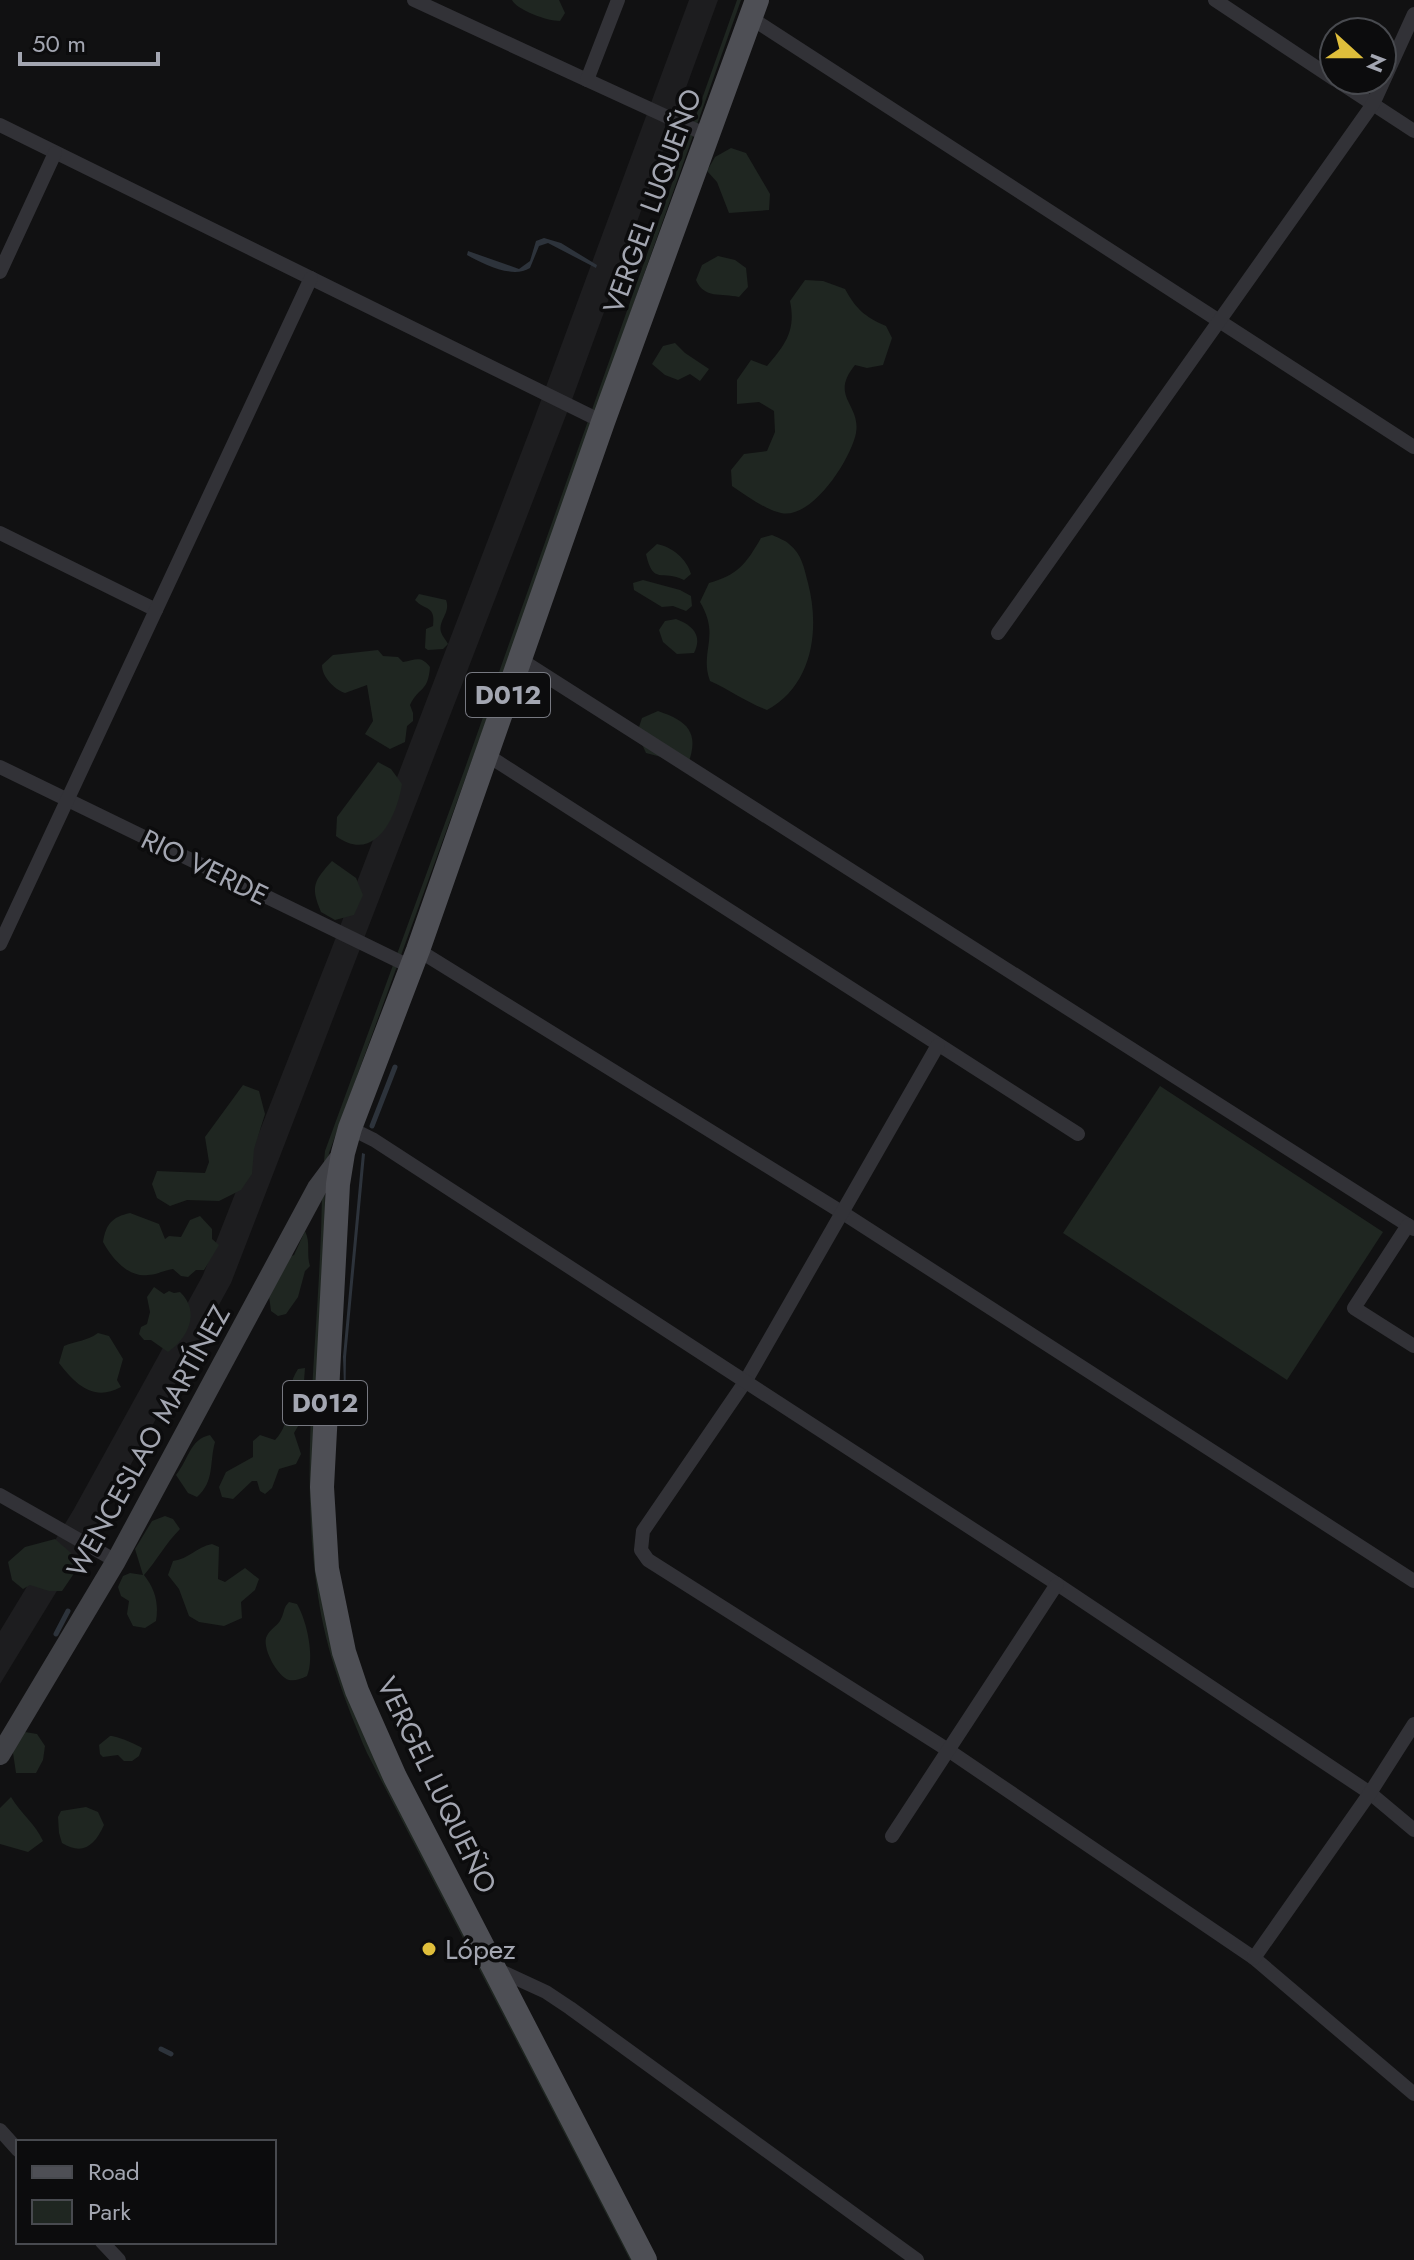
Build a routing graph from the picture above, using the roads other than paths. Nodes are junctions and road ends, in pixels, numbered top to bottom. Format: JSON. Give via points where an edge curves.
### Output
{"nodes":[{"id":1,"x":414,"y":0,"type":"edge"},
{"id":2,"x":618,"y":0,"type":"edge"},
{"id":3,"x":1215,"y":0,"type":"edge"},
{"id":4,"x":754,"y":9,"type":"edge"},
{"id":5,"x":1414,"y":14,"type":"edge"},
{"id":6,"x":1318,"y":68,"type":"edge"},
{"id":7,"x":587,"y":80,"type":"junction"},
{"id":8,"x":1361,"y":96,"type":"edge"},
{"id":9,"x":1373,"y":104,"type":"junction"},
{"id":10,"x":0,"y":125,"type":"edge"},
{"id":11,"x":1414,"y":131,"type":"edge"},
{"id":12,"x":709,"y":136,"type":"junction"},
{"id":13,"x":55,"y":153,"type":"junction"},
{"id":14,"x":0,"y":272,"type":"edge"},
{"id":15,"x":311,"y":278,"type":"junction"},
{"id":16,"x":1220,"y":321,"type":"junction"},
{"id":17,"x":603,"y":422,"type":"junction"},
{"id":18,"x":1414,"y":447,"type":"edge"},
{"id":19,"x":0,"y":533,"type":"edge"},
{"id":20,"x":156,"y":610,"type":"junction"},
{"id":21,"x":998,"y":633,"type":"dead end"},
{"id":22,"x":521,"y":660,"type":"junction"},
{"id":23,"x":487,"y":755,"type":"junction"},
{"id":24,"x":0,"y":767,"type":"edge"},
{"id":25,"x":67,"y":800,"type":"junction"},
{"id":26,"x":0,"y":944,"type":"edge"},
{"id":27,"x":414,"y":958,"type":"junction"},
{"id":28,"x":938,"y":1045,"type":"junction"},
{"id":29,"x":350,"y":1128,"type":"junction"},
{"id":30,"x":1078,"y":1134,"type":"dead end"},
{"id":31,"x":343,"y":1153,"type":"junction"},
{"id":32,"x":843,"y":1213,"type":"junction"},
{"id":33,"x":1411,"y":1227,"type":"edge"},
{"id":34,"x":1414,"y":1346,"type":"edge"},
{"id":35,"x":745,"y":1382,"type":"junction"},
{"id":36,"x":0,"y":1495,"type":"edge"},
{"id":37,"x":116,"y":1561,"type":"junction"},
{"id":38,"x":1414,"y":1581,"type":"edge"},
{"id":39,"x":1057,"y":1584,"type":"junction"},
{"id":40,"x":1414,"y":1724,"type":"edge"},
{"id":41,"x":948,"y":1750,"type":"junction"},
{"id":42,"x":0,"y":1755,"type":"edge"},
{"id":43,"x":1370,"y":1793,"type":"junction"},
{"id":44,"x":1414,"y":1830,"type":"edge"},
{"id":45,"x":892,"y":1836,"type":"dead end"},
{"id":46,"x":1254,"y":1958,"type":"junction"},
{"id":47,"x":494,"y":1968,"type":"junction"},
{"id":48,"x":1414,"y":2094,"type":"edge"},
{"id":49,"x":0,"y":2130,"type":"edge"},
{"id":50,"x":16,"y":2148,"type":"edge"},
{"id":51,"x":104,"y":2244,"type":"edge"},
{"id":52,"x":119,"y":2260,"type":"edge"},
{"id":53,"x":645,"y":2260,"type":"edge"},
{"id":54,"x":917,"y":2260,"type":"edge"}],
"edges":[{"from":1,"to":7,"type":"street"},
{"from":2,"to":7,"type":"street"},
{"from":3,"to":6,"type":"street"},
{"from":4,"to":12,"type":"main road","name":"VERGEL LUQUEÑO","number":"D012"},
{"from":4,"to":16,"type":"street"},
{"from":5,"to":9,"type":"street"},
{"from":7,"to":12,"type":"street"},
{"from":8,"to":9,"type":"street"},
{"from":9,"to":11,"type":"street"},
{"from":9,"to":16,"type":"street"},
{"from":10,"to":13,"type":"street"},
{"from":12,"to":17,"type":"main road","name":"VERGEL LUQUEÑO","number":"D012"},
{"from":13,"to":14,"type":"street"},
{"from":13,"to":15,"type":"street"},
{"from":15,"to":17,"type":"street"},
{"from":15,"to":20,"type":"street"},
{"from":16,"to":18,"type":"street"},
{"from":16,"to":21,"type":"street"},
{"from":17,"to":22,"type":"main road","number":"D012"},
{"from":19,"to":20,"type":"street"},
{"from":20,"to":25,"type":"street"},
{"from":22,"to":23,"type":"main road","number":"D012"},
{"from":22,"to":33,"type":"street"},
{"from":23,"to":27,"type":"main road","number":"D012"},
{"from":23,"to":28,"type":"street"},
{"from":24,"to":25,"type":"street","name":"RIO VERDE"},
{"from":25,"to":26,"type":"street"},
{"from":25,"to":27,"type":"street","name":"RIO VERDE"},
{"from":27,"to":29,"type":"main road","number":"D012"},
{"from":27,"to":32,"type":"street","name":"RIO VERDE"},
{"from":28,"to":30,"type":"street"},
{"from":28,"to":32,"type":"street"},
{"from":29,"to":31,"type":"main road","number":"D012"},
{"from":29,"to":35,"type":"street"},
{"from":31,"to":37,"type":"main road","name":"WENCESLAO MARTÍNEZ","via":[[317,1188]]},
{"from":31,"to":47,"type":"main road","name":"VERGEL LUQUEÑO","number":"D012","via":[[322,1487],[332,1602],[357,1691],[395,1777]]},
{"from":32,"to":35,"type":"street"},
{"from":32,"to":38,"type":"street","name":"RIO VERDE"},
{"from":33,"to":34,"type":"street","via":[[1354,1308]]},
{"from":35,"to":39,"type":"street"},
{"from":35,"to":41,"type":"street","via":[[643,1531],[641,1550],[648,1560]]},
{"from":36,"to":37,"type":"street"},
{"from":37,"to":42,"type":"main road","name":"WENCESLAO MARTÍNEZ"},
{"from":39,"to":41,"type":"street"},
{"from":39,"to":43,"type":"street"},
{"from":40,"to":43,"type":"street"},
{"from":41,"to":45,"type":"street"},
{"from":41,"to":46,"type":"street"},
{"from":43,"to":44,"type":"street"},
{"from":43,"to":46,"type":"street"},
{"from":46,"to":48,"type":"street"},
{"from":47,"to":53,"type":"main road","name":"VERGEL LUQUEÑO","number":"D012"},
{"from":47,"to":54,"type":"street","via":[[570,2008]]},
{"from":49,"to":50,"type":"street"},
{"from":51,"to":52,"type":"street"}]}
